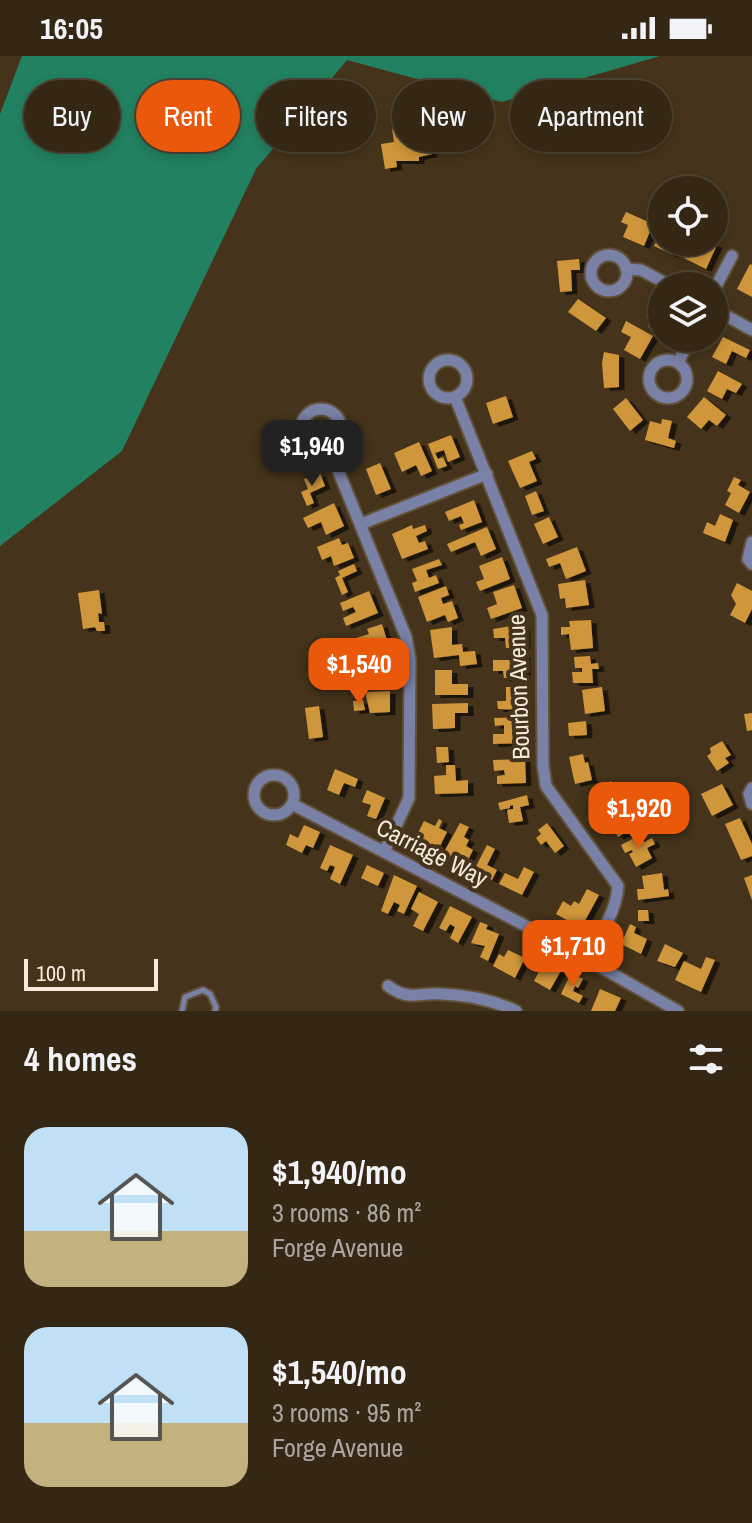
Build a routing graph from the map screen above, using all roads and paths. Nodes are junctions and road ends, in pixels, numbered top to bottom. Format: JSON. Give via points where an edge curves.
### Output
{"nodes":[{"id":1,"x":732,"y":256,"type":"dead end"},
{"id":2,"x":626,"y":269,"type":"dead end"},
{"id":3,"x":724,"y":272,"type":"edge"},
{"id":4,"x":648,"y":274,"type":"edge"},
{"id":5,"x":728,"y":317,"type":"edge"},
{"id":6,"x":752,"y":330,"type":"edge"},
{"id":7,"x":683,"y":352,"type":"edge"},
{"id":8,"x":678,"y":363,"type":"dead end"},
{"id":9,"x":455,"y":397,"type":"dead end"},
{"id":10,"x":329,"y":448,"type":"dead end"},
{"id":11,"x":487,"y":474,"type":"junction"},
{"id":12,"x":361,"y":524,"type":"junction"},
{"id":13,"x":752,"y":542,"type":"edge"},
{"id":14,"x":750,"y":561,"type":"edge"},
{"id":15,"x":292,"y":804,"type":"dead end"},
{"id":16,"x":384,"y":852,"type":"junction"},
{"id":17,"x":584,"y":959,"type":"junction"},
{"id":18,"x":388,"y":986,"type":"dead end"},
{"id":19,"x":182,"y":1011,"type":"edge"},
{"id":20,"x":215,"y":1011,"type":"edge"},
{"id":21,"x":516,"y":1011,"type":"edge"},
{"id":22,"x":678,"y":1011,"type":"edge"}],
"edges":[{"from":1,"to":3,"type":"street"},
{"from":2,"to":4,"type":"street"},
{"from":5,"to":6,"type":"street"},
{"from":7,"to":8,"type":"street"},
{"from":9,"to":11,"type":"street","name":"Bourbon Avenue"},
{"from":10,"to":12,"type":"street"},
{"from":11,"to":12,"type":"street"},
{"from":11,"to":17,"type":"street","name":"Bourbon Avenue","via":[[542,615],[546,786],[618,886],[609,921]]},
{"from":12,"to":16,"type":"street","via":[[406,637],[410,660],[409,798]]},
{"from":13,"to":14,"type":"street"},
{"from":15,"to":16,"type":"street","name":"Carriage Way"},
{"from":16,"to":17,"type":"street","name":"Carriage Way"},
{"from":17,"to":22,"type":"street","name":"Carriage Way"},
{"from":18,"to":21,"type":"street","via":[[406,997],[469,996]]},
{"from":19,"to":20,"type":"lane","via":[[185,997],[203,990],[210,994]]}]}
